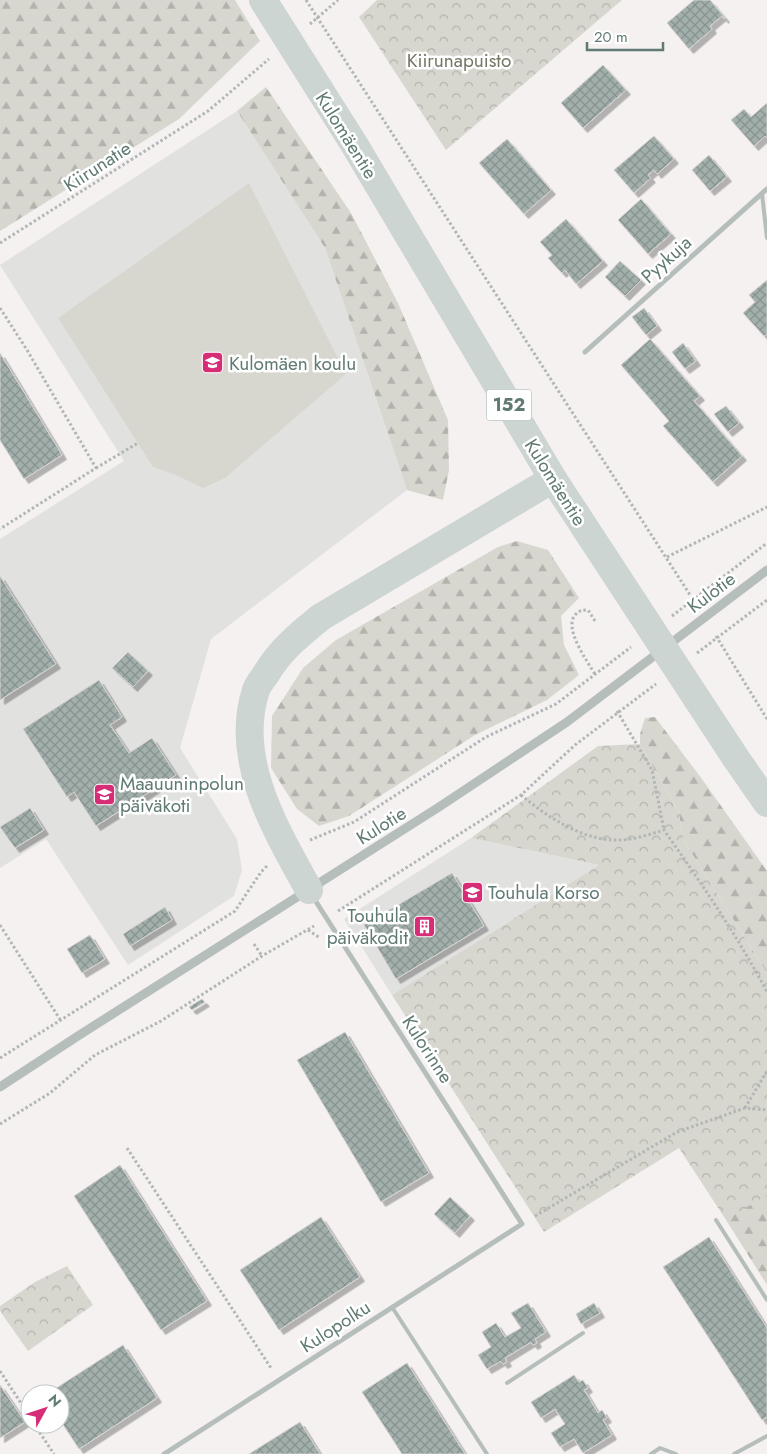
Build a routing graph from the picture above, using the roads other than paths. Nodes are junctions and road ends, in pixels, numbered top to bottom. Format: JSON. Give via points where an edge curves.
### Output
{"nodes":[{"id":1,"x":263,"y":0,"type":"edge"},
{"id":2,"x":767,"y":189,"type":"edge"},
{"id":3,"x":762,"y":194,"type":"junction"},
{"id":4,"x":767,"y":238,"type":"edge"},
{"id":5,"x":585,"y":352,"type":"dead end"},
{"id":6,"x":553,"y":479,"type":"junction"},
{"id":7,"x":767,"y":570,"type":"edge"},
{"id":8,"x":767,"y":803,"type":"edge"},
{"id":9,"x":309,"y":890,"type":"junction"},
{"id":10,"x":0,"y":1088,"type":"edge"},
{"id":11,"x":716,"y":1220,"type":"dead end"},
{"id":12,"x":522,"y":1224,"type":"joint"},
{"id":13,"x":767,"y":1300,"type":"edge"},
{"id":14,"x":392,"y":1307,"type":"junction"},
{"id":15,"x":582,"y":1333,"type":"dead end"},
{"id":16,"x":507,"y":1383,"type":"dead end"},
{"id":17,"x":767,"y":1436,"type":"edge"},
{"id":18,"x":164,"y":1454,"type":"edge"},
{"id":19,"x":487,"y":1454,"type":"edge"},
{"id":20,"x":651,"y":1454,"type":"edge"},
{"id":21,"x":676,"y":1454,"type":"edge"},
{"id":22,"x":734,"y":1454,"type":"edge"}],
"edges":[{"from":1,"to":6,"type":"main road","name":"Kulomäentie","number":"152","via":[[354,144]]},
{"from":2,"to":3,"type":"street","name":"Pyykuja"},
{"from":3,"to":4,"type":"lane"},
{"from":3,"to":5,"type":"street","name":"Pyykuja"},
{"from":6,"to":8,"type":"main road","name":"Kulomäentie","number":"152"},
{"from":6,"to":9,"type":"main road","via":[[321,617],[293,640],[256,689],[250,715],[249,748],[254,771],[263,799]]},
{"from":7,"to":9,"type":"street","name":"Kulotie","via":[[568,722]]},
{"from":9,"to":10,"type":"street","name":"Kulotie"},
{"from":9,"to":12,"type":"street","name":"Kulorinne"},
{"from":11,"to":13,"type":"lane"},
{"from":12,"to":14,"type":"street","name":"Kulopolku"},
{"from":14,"to":18,"type":"street","name":"Kulopolku"},
{"from":14,"to":19,"type":"lane"},
{"from":15,"to":16,"type":"lane"},
{"from":17,"to":22,"type":"lane"},
{"from":20,"to":21,"type":"lane","via":[[660,1448]]}]}
